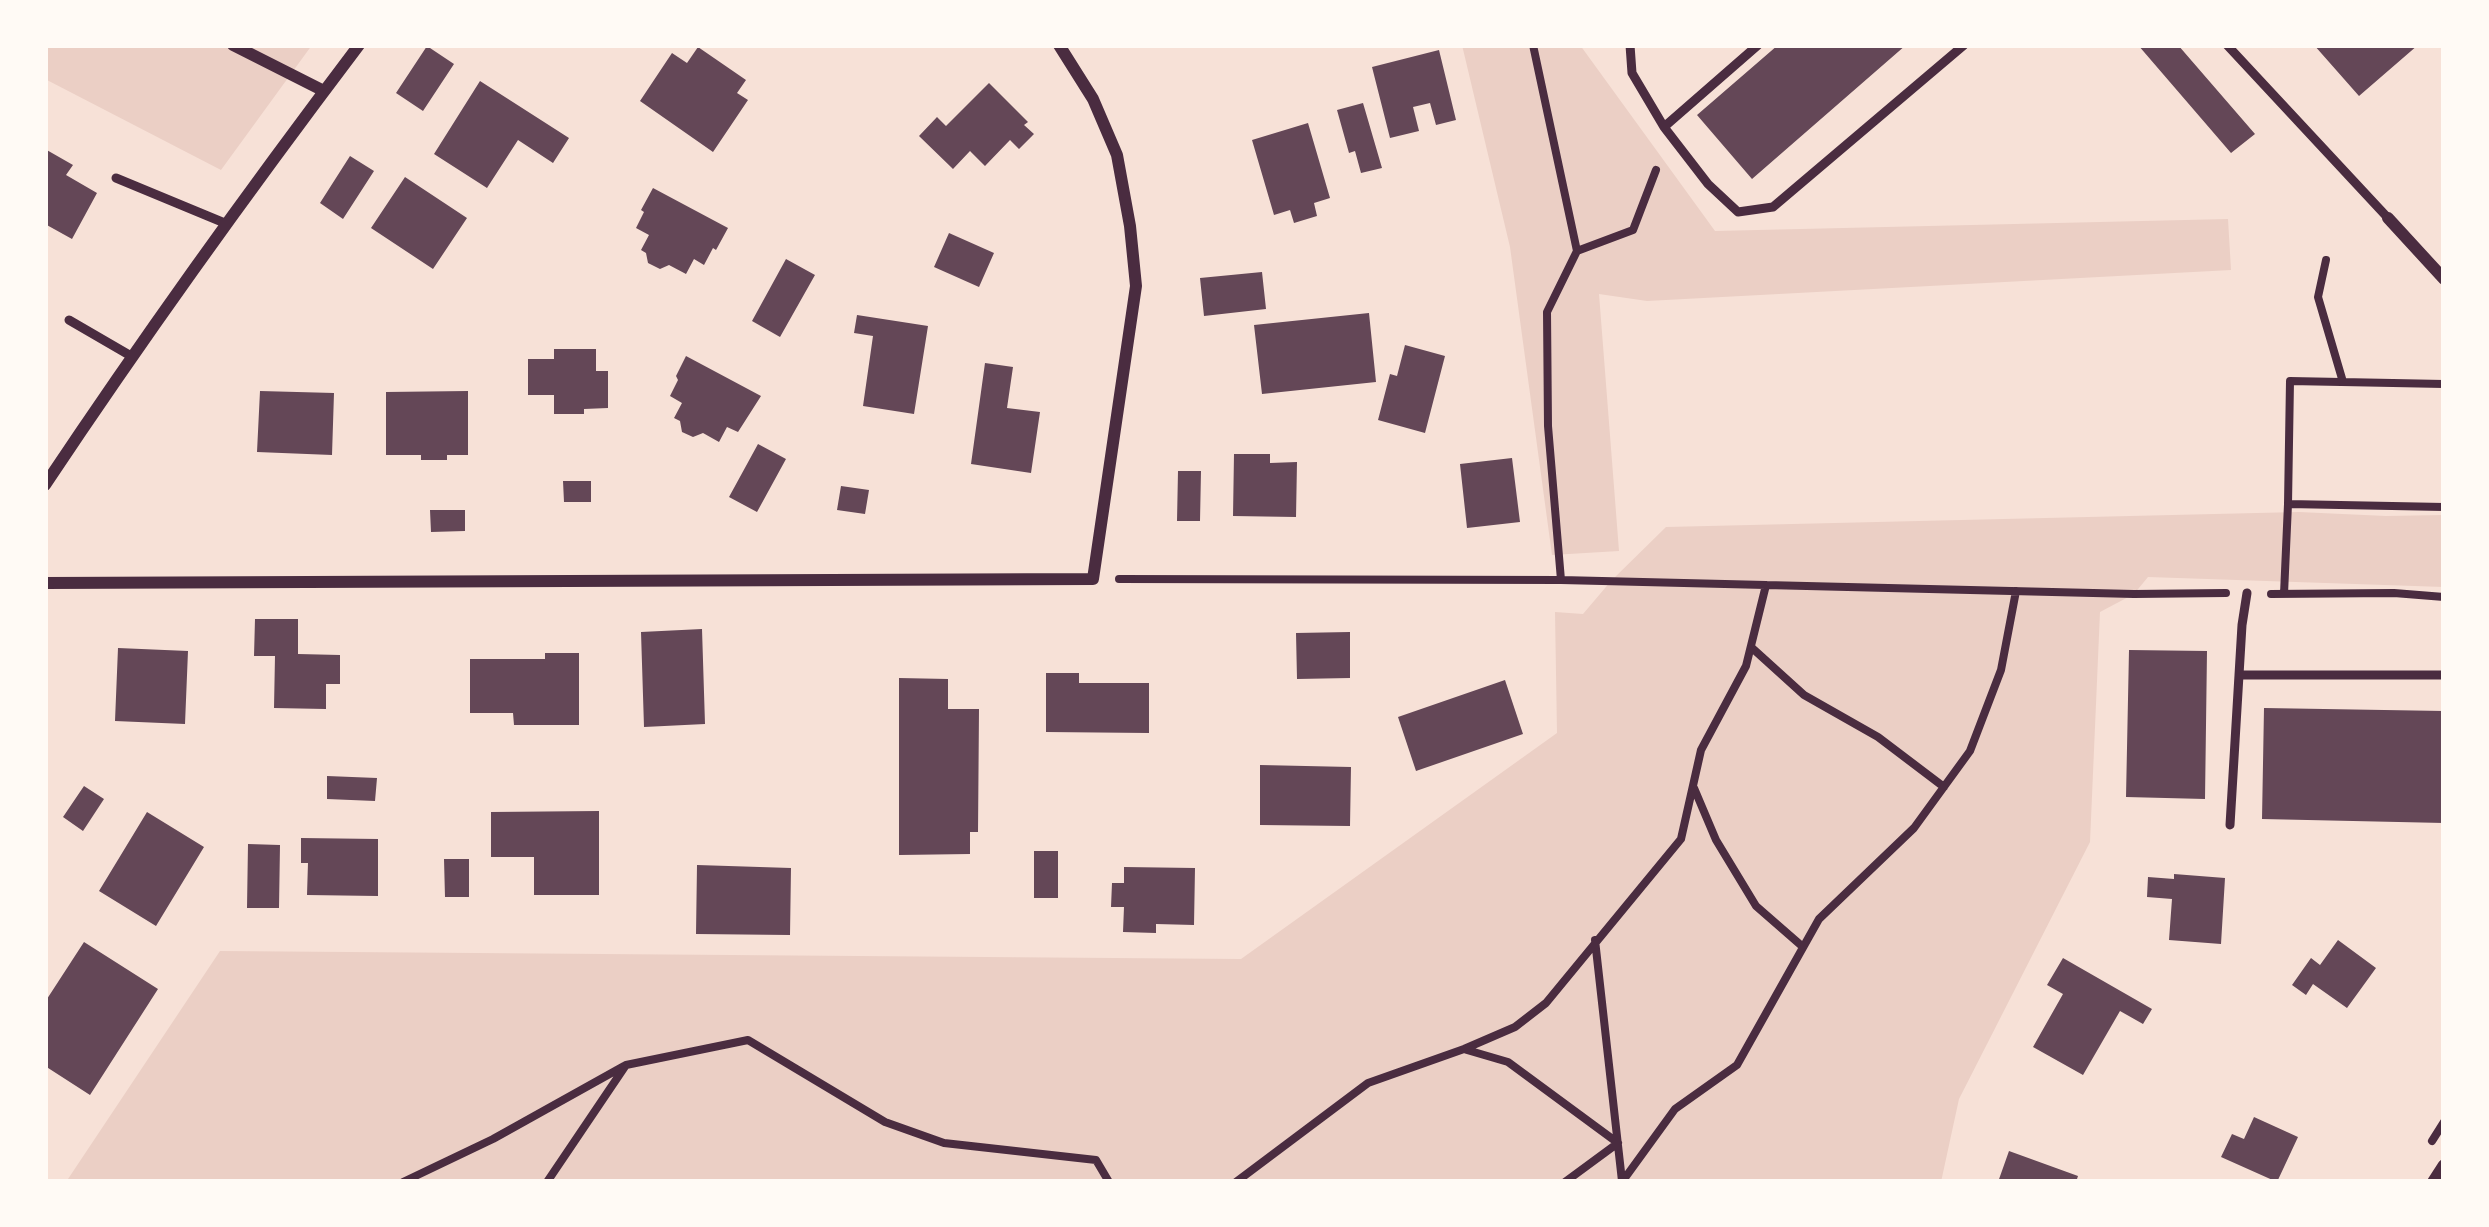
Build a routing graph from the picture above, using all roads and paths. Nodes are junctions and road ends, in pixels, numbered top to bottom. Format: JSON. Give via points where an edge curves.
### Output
{"nodes":[{"id":1,"x":233,"y":45,"type":"edge"},
{"id":2,"x":359,"y":45,"type":"edge"},
{"id":3,"x":1059,"y":45,"type":"edge"},
{"id":4,"x":1533,"y":45,"type":"edge"},
{"id":5,"x":1630,"y":45,"type":"edge"},
{"id":6,"x":1758,"y":45,"type":"edge"},
{"id":7,"x":1964,"y":45,"type":"edge"},
{"id":8,"x":2227,"y":45,"type":"edge"},
{"id":9,"x":324,"y":91,"type":"junction"},
{"id":10,"x":1664,"y":127,"type":"junction"},
{"id":11,"x":1656,"y":170,"type":"dead end"},
{"id":12,"x":116,"y":178,"type":"dead end"},
{"id":13,"x":2388,"y":218,"type":"joint"},
{"id":14,"x":227,"y":224,"type":"junction"},
{"id":15,"x":1577,"y":251,"type":"junction"},
{"id":16,"x":2326,"y":260,"type":"dead end"},
{"id":17,"x":2444,"y":279,"type":"edge"},
{"id":18,"x":69,"y":320,"type":"dead end"},
{"id":19,"x":131,"y":356,"type":"junction"},
{"id":20,"x":2343,"y":382,"type":"junction"},
{"id":21,"x":2444,"y":384,"type":"edge"},
{"id":22,"x":45,"y":484,"type":"edge"},
{"id":23,"x":2288,"y":503,"type":"junction"},
{"id":24,"x":2444,"y":507,"type":"edge"},
{"id":25,"x":1094,"y":579,"type":"junction"},
{"id":26,"x":1561,"y":580,"type":"junction"},
{"id":27,"x":45,"y":583,"type":"edge"},
{"id":28,"x":1766,"y":585,"type":"junction"},
{"id":29,"x":2016,"y":591,"type":"junction"},
{"id":30,"x":2247,"y":593,"type":"junction"},
{"id":31,"x":2284,"y":594,"type":"junction"},
{"id":32,"x":2444,"y":597,"type":"edge"},
{"id":33,"x":1751,"y":647,"type":"junction"},
{"id":34,"x":2239,"y":675,"type":"junction"},
{"id":35,"x":2444,"y":675,"type":"edge"},
{"id":36,"x":1693,"y":786,"type":"junction"},
{"id":37,"x":1944,"y":787,"type":"junction"},
{"id":38,"x":2230,"y":825,"type":"dead end"},
{"id":39,"x":1595,"y":940,"type":"junction"},
{"id":40,"x":1803,"y":947,"type":"junction"},
{"id":41,"x":1464,"y":1049,"type":"junction"},
{"id":42,"x":626,"y":1065,"type":"junction"},
{"id":43,"x":1618,"y":1143,"type":"junction"},
{"id":44,"x":2444,"y":1165,"type":"edge"},
{"id":45,"x":403,"y":1182,"type":"edge"},
{"id":46,"x":547,"y":1182,"type":"edge"},
{"id":47,"x":1109,"y":1182,"type":"edge"},
{"id":48,"x":1236,"y":1182,"type":"edge"},
{"id":49,"x":1564,"y":1182,"type":"edge"},
{"id":50,"x":1622,"y":1182,"type":"edge"},
{"id":51,"x":2433,"y":1182,"type":"edge"}],
"edges":[{"from":1,"to":9,"type":"street"},
{"from":2,"to":9,"type":"street"},
{"from":3,"to":25,"type":"street","via":[[1117,154],[1136,286]]},
{"from":4,"to":15,"type":"path"},
{"from":5,"to":10,"type":"lane","via":[[1632,73]]},
{"from":6,"to":10,"type":"lane"},
{"from":7,"to":10,"type":"lane","via":[[1773,206],[1738,212]]},
{"from":8,"to":13,"type":"lane"},
{"from":9,"to":14,"type":"street"},
{"from":11,"to":15,"type":"path","via":[[1633,230]]},
{"from":12,"to":14,"type":"lane"},
{"from":13,"to":17,"type":"street"},
{"from":14,"to":19,"type":"street"},
{"from":15,"to":26,"type":"path","via":[[1547,312]]},
{"from":16,"to":20,"type":"path","via":[[2318,297]]},
{"from":18,"to":19,"type":"lane"},
{"from":19,"to":22,"type":"street"},
{"from":20,"to":21,"type":"path"},
{"from":20,"to":23,"type":"path","via":[[2290,380]]},
{"from":23,"to":24,"type":"path"},
{"from":23,"to":31,"type":"path"},
{"from":25,"to":26,"type":"path"},
{"from":25,"to":27,"type":"street"},
{"from":26,"to":28,"type":"path"},
{"from":28,"to":29,"type":"path"},
{"from":28,"to":33,"type":"path"},
{"from":29,"to":30,"type":"path"},
{"from":29,"to":37,"type":"path","via":[[2001,670],[1970,751]]},
{"from":30,"to":31,"type":"path"},
{"from":30,"to":34,"type":"lane"},
{"from":31,"to":32,"type":"path"},
{"from":33,"to":36,"type":"path","via":[[1701,749]]},
{"from":33,"to":37,"type":"path","via":[[1804,694]]},
{"from":34,"to":35,"type":"lane"},
{"from":34,"to":38,"type":"lane"},
{"from":36,"to":39,"type":"path","via":[[1681,839]]},
{"from":36,"to":40,"type":"path","via":[[1756,906]]},
{"from":37,"to":40,"type":"path"},
{"from":39,"to":41,"type":"path","via":[[1546,1003]]},
{"from":39,"to":43,"type":"path"},
{"from":40,"to":50,"type":"path","via":[[1737,1065],[1676,1109]]},
{"from":41,"to":43,"type":"path","via":[[1508,1062]]},
{"from":41,"to":48,"type":"path","via":[[1368,1083]]},
{"from":42,"to":45,"type":"path"},
{"from":42,"to":46,"type":"path"},
{"from":42,"to":47,"type":"path","via":[[748,1040],[885,1122],[944,1143],[1096,1160]]},
{"from":43,"to":49,"type":"path"},
{"from":43,"to":50,"type":"path"},
{"from":44,"to":51,"type":"street"}]}
